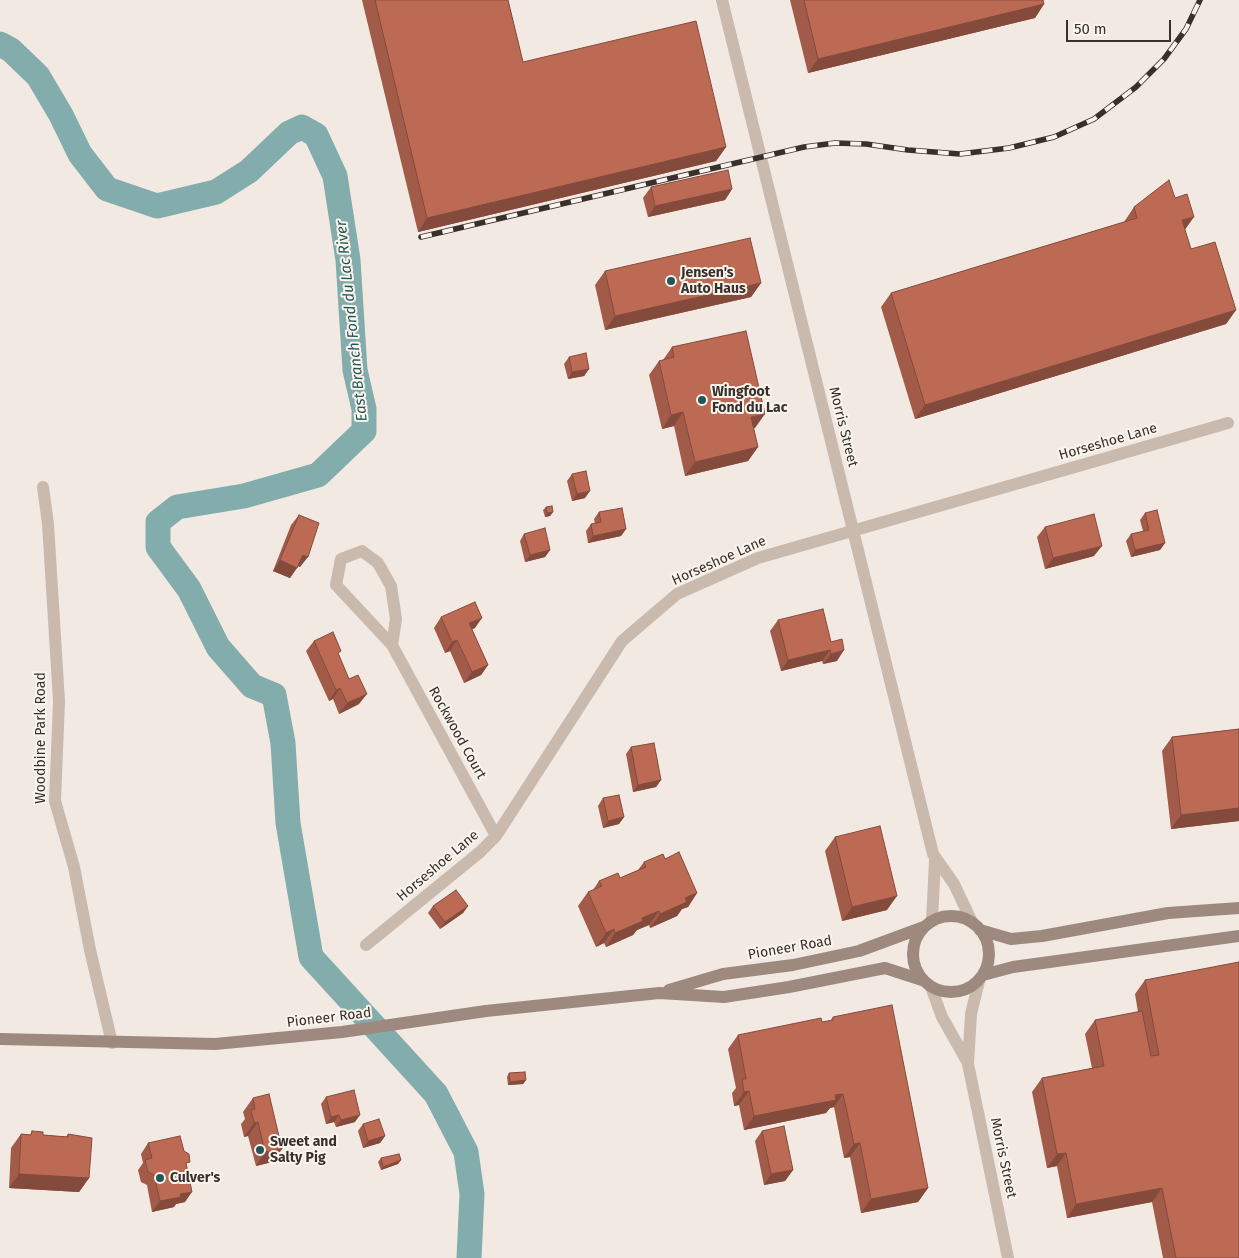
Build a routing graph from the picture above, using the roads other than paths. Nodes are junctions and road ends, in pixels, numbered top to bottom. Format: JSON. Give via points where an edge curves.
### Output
{"nodes":[{"id":1,"x":722,"y":0,"type":"edge"},
{"id":2,"x":1228,"y":423,"type":"dead end"},
{"id":3,"x":43,"y":487,"type":"dead end"},
{"id":4,"x":853,"y":530,"type":"junction"},
{"id":5,"x":392,"y":645,"type":"junction"},
{"id":6,"x":496,"y":836,"type":"junction"},
{"id":7,"x":935,"y":860,"type":"junction"},
{"id":8,"x":1239,"y":908,"type":"edge"},
{"id":9,"x":928,"y":924,"type":"junction"},
{"id":10,"x":976,"y":926,"type":"junction"},
{"id":11,"x":1239,"y":936,"type":"edge"},
{"id":12,"x":366,"y":945,"type":"dead end"},
{"id":13,"x":981,"y":978,"type":"junction"},
{"id":14,"x":927,"y":984,"type":"junction"},
{"id":15,"x":659,"y":993,"type":"junction"},
{"id":16,"x":0,"y":1039,"type":"edge"},
{"id":17,"x":112,"y":1043,"type":"junction"},
{"id":18,"x":968,"y":1064,"type":"junction"},
{"id":19,"x":1008,"y":1258,"type":"edge"}],
"edges":[{"from":1,"to":4,"type":"street","name":"Morris Street"},
{"from":2,"to":4,"type":"street","name":"Horseshoe Lane"},
{"from":3,"to":17,"type":"street","name":"Woodbine Park Road","via":[[59,701],[55,801],[74,867]]},
{"from":4,"to":6,"type":"street","name":"Horseshoe Lane","via":[[758,558],[677,594],[622,641]]},
{"from":4,"to":7,"type":"street","name":"Morris Street"},
{"from":5,"to":5,"type":"street","name":"Rockwood Court","via":[[396,619],[391,586],[378,563],[362,551],[341,559],[336,585]]},
{"from":5,"to":6,"type":"street","name":"Rockwood Court"},
{"from":6,"to":12,"type":"street","name":"Horseshoe Lane"},
{"from":7,"to":9,"type":"street","name":"Morris Street"},
{"from":7,"to":10,"type":"street","name":"Morris Street","via":[[954,884]]},
{"from":8,"to":10,"type":"main road","via":[[1168,913],[1011,939]]},
{"from":9,"to":10,"type":"main road","via":[[949,916]]},
{"from":9,"to":14,"type":"main road","via":[[917,936],[913,948],[913,959]]},
{"from":9,"to":15,"type":"main road","name":"Pioneer Road","via":[[859,951],[793,965],[723,974]]},
{"from":10,"to":13,"type":"main road","via":[[986,940],[989,952],[988,964]]},
{"from":11,"to":13,"type":"main road","via":[[1013,967]]},
{"from":13,"to":14,"type":"main road","via":[[961,992],[948,993]]},
{"from":13,"to":18,"type":"street","name":"Morris Street","via":[[971,1014]]},
{"from":14,"to":15,"type":"main road","name":"Pioneer Road","via":[[885,968],[724,996]]},
{"from":14,"to":18,"type":"street","name":"Morris Street"},
{"from":15,"to":17,"type":"main road","name":"Pioneer Road","via":[[486,1011],[342,1032],[208,1044]]},
{"from":16,"to":17,"type":"main road","name":"Pioneer Road"},
{"from":18,"to":19,"type":"street","name":"Morris Street"}]}
